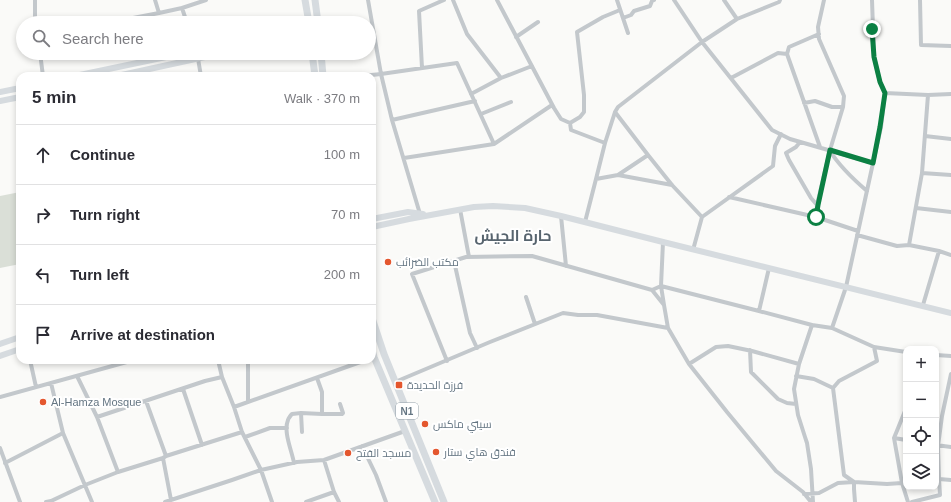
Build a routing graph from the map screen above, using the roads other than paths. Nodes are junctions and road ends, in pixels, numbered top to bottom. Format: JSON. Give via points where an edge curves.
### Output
{"nodes":[{"id":1,"x":35,"y":0,"type":"edge"},
{"id":2,"x":154,"y":0,"type":"edge"},
{"id":3,"x":206,"y":0,"type":"edge"},
{"id":4,"x":306,"y":0,"type":"edge"},
{"id":5,"x":315,"y":0,"type":"edge"},
{"id":6,"x":368,"y":0,"type":"edge"},
{"id":7,"x":444,"y":0,"type":"edge"},
{"id":8,"x":453,"y":0,"type":"edge"},
{"id":9,"x":497,"y":0,"type":"edge"},
{"id":10,"x":617,"y":0,"type":"edge"},
{"id":11,"x":654,"y":0,"type":"edge"},
{"id":12,"x":674,"y":0,"type":"edge"},
{"id":13,"x":724,"y":0,"type":"edge"},
{"id":14,"x":780,"y":0,"type":"edge"},
{"id":15,"x":824,"y":0,"type":"edge"},
{"id":16,"x":872,"y":0,"type":"edge"},
{"id":17,"x":920,"y":0,"type":"edge"},
{"id":18,"x":438,"y":1,"type":"edge"},
{"id":19,"x":182,"y":8,"type":"junction"},
{"id":20,"x":620,"y":10,"type":"junction"},
{"id":21,"x":159,"y":13,"type":"junction"},
{"id":22,"x":35,"y":16,"type":"edge"},
{"id":23,"x":143,"y":16,"type":"edge"},
{"id":24,"x":185,"y":16,"type":"edge"},
{"id":25,"x":308,"y":16,"type":"edge"},
{"id":26,"x":317,"y":16,"type":"edge"},
{"id":27,"x":369,"y":16,"type":"edge"},
{"id":28,"x":623,"y":18,"type":"junction"},
{"id":29,"x":737,"y":19,"type":"junction"},
{"id":30,"x":538,"y":22,"type":"dead end"},
{"id":31,"x":628,"y":33,"type":"dead end"},
{"id":32,"x":819,"y":34,"type":"junction"},
{"id":33,"x":516,"y":37,"type":"junction"},
{"id":34,"x":702,"y":42,"type":"junction"},
{"id":35,"x":951,"y":46,"type":"edge"},
{"id":36,"x":376,"y":54,"type":"edge"},
{"id":37,"x":787,"y":54,"type":"junction"},
{"id":38,"x":41,"y":60,"type":"edge"},
{"id":39,"x":152,"y":60,"type":"edge"},
{"id":40,"x":181,"y":60,"type":"edge"},
{"id":41,"x":198,"y":60,"type":"edge"},
{"id":42,"x":313,"y":60,"type":"edge"},
{"id":43,"x":321,"y":60,"type":"edge"},
{"id":44,"x":322,"y":65,"type":"junction"},
{"id":45,"x":314,"y":66,"type":"junction"},
{"id":46,"x":532,"y":66,"type":"junction"},
{"id":47,"x":422,"y":68,"type":"junction"},
{"id":48,"x":43,"y":72,"type":"edge"},
{"id":49,"x":94,"y":72,"type":"edge"},
{"id":50,"x":133,"y":72,"type":"edge"},
{"id":51,"x":201,"y":72,"type":"edge"},
{"id":52,"x":315,"y":72,"type":"edge"},
{"id":53,"x":323,"y":72,"type":"edge"},
{"id":54,"x":381,"y":74,"type":"junction"},
{"id":55,"x":376,"y":75,"type":"edge"},
{"id":56,"x":501,"y":78,"type":"junction"},
{"id":57,"x":731,"y":78,"type":"junction"},
{"id":58,"x":16,"y":89,"type":"edge"},
{"id":59,"x":0,"y":92,"type":"edge"},
{"id":60,"x":885,"y":93,"type":"junction"},
{"id":61,"x":471,"y":94,"type":"junction"},
{"id":62,"x":951,"y":94,"type":"edge"},
{"id":63,"x":928,"y":95,"type":"junction"},
{"id":64,"x":16,"y":98,"type":"edge"},
{"id":65,"x":0,"y":101,"type":"edge"},
{"id":66,"x":475,"y":101,"type":"junction"},
{"id":67,"x":511,"y":102,"type":"dead end"},
{"id":68,"x":804,"y":103,"type":"junction"},
{"id":69,"x":552,"y":105,"type":"junction"},
{"id":70,"x":843,"y":107,"type":"junction"},
{"id":71,"x":615,"y":112,"type":"junction"},
{"id":72,"x":481,"y":114,"type":"junction"},
{"id":73,"x":392,"y":120,"type":"junction"},
{"id":74,"x":570,"y":123,"type":"junction"},
{"id":75,"x":781,"y":134,"type":"junction"},
{"id":76,"x":925,"y":136,"type":"junction"},
{"id":77,"x":951,"y":139,"type":"edge"},
{"id":78,"x":800,"y":142,"type":"junction"},
{"id":79,"x":605,"y":143,"type":"junction"},
{"id":80,"x":494,"y":144,"type":"junction"},
{"id":81,"x":820,"y":147,"type":"junction"},
{"id":82,"x":830,"y":150,"type":"junction"},
{"id":83,"x":648,"y":155,"type":"junction"},
{"id":84,"x":404,"y":158,"type":"junction"},
{"id":85,"x":873,"y":163,"type":"junction"},
{"id":86,"x":922,"y":173,"type":"junction"},
{"id":87,"x":951,"y":175,"type":"edge"},
{"id":88,"x":618,"y":176,"type":"junction"},
{"id":89,"x":596,"y":179,"type":"junction"},
{"id":90,"x":672,"y":185,"type":"junction"},
{"id":91,"x":867,"y":191,"type":"junction"},
{"id":92,"x":729,"y":197,"type":"junction"},
{"id":93,"x":818,"y":205,"type":"junction"},
{"id":94,"x":916,"y":208,"type":"junction"},
{"id":95,"x":460,"y":209,"type":"junction"},
{"id":96,"x":951,"y":212,"type":"edge"},
{"id":97,"x":420,"y":214,"type":"junction"},
{"id":98,"x":431,"y":215,"type":"junction"},
{"id":99,"x":561,"y":216,"type":"junction"},
{"id":100,"x":702,"y":217,"type":"junction"},
{"id":101,"x":816,"y":217,"type":"junction"},
{"id":102,"x":376,"y":218,"type":"edge"},
{"id":103,"x":585,"y":222,"type":"junction"},
{"id":104,"x":376,"y":226,"type":"edge"},
{"id":105,"x":858,"y":233,"type":"junction"},
{"id":106,"x":663,"y":242,"type":"junction"},
{"id":107,"x":908,"y":245,"type":"junction"},
{"id":108,"x":693,"y":250,"type":"junction"},
{"id":109,"x":939,"y":251,"type":"junction"},
{"id":110,"x":951,"y":254,"type":"edge"},
{"id":111,"x":469,"y":257,"type":"junction"},
{"id":112,"x":454,"y":261,"type":"junction"},
{"id":113,"x":566,"y":266,"type":"junction"},
{"id":114,"x":769,"y":268,"type":"junction"},
{"id":115,"x":662,"y":286,"type":"junction"},
{"id":116,"x":846,"y":287,"type":"junction"},
{"id":117,"x":652,"y":290,"type":"junction"},
{"id":118,"x":526,"y":297,"type":"dead end"},
{"id":119,"x":664,"y":305,"type":"junction"},
{"id":120,"x":923,"y":306,"type":"junction"},
{"id":121,"x":759,"y":311,"type":"junction"},
{"id":122,"x":951,"y":312,"type":"edge"},
{"id":123,"x":535,"y":324,"type":"junction"},
{"id":124,"x":812,"y":325,"type":"junction"},
{"id":125,"x":668,"y":328,"type":"junction"},
{"id":126,"x":832,"y":328,"type":"junction"},
{"id":127,"x":376,"y":330,"type":"edge"},
{"id":128,"x":16,"y":338,"type":"edge"},
{"id":129,"x":0,"y":344,"type":"edge"},
{"id":130,"x":874,"y":347,"type":"junction"},
{"id":131,"x":477,"y":348,"type":"junction"},
{"id":132,"x":16,"y":350,"type":"edge"},
{"id":133,"x":750,"y":350,"type":"junction"},
{"id":134,"x":903,"y":352,"type":"edge"},
{"id":135,"x":939,"y":355,"type":"edge"},
{"id":136,"x":0,"y":356,"type":"edge"},
{"id":137,"x":951,"y":356,"type":"edge"},
{"id":138,"x":447,"y":361,"type":"junction"},
{"id":139,"x":376,"y":362,"type":"edge"},
{"id":140,"x":31,"y":364,"type":"edge"},
{"id":141,"x":118,"y":364,"type":"edge"},
{"id":142,"x":219,"y":364,"type":"edge"},
{"id":143,"x":248,"y":364,"type":"edge"},
{"id":144,"x":355,"y":364,"type":"edge"},
{"id":145,"x":689,"y":364,"type":"junction"},
{"id":146,"x":799,"y":364,"type":"junction"},
{"id":147,"x":951,"y":374,"type":"edge"},
{"id":148,"x":77,"y":376,"type":"junction"},
{"id":149,"x":796,"y":376,"type":"junction"},
{"id":150,"x":222,"y":377,"type":"junction"},
{"id":151,"x":317,"y":378,"type":"junction"},
{"id":152,"x":396,"y":382,"type":"junction"},
{"id":153,"x":51,"y":383,"type":"junction"},
{"id":154,"x":36,"y":387,"type":"junction"},
{"id":155,"x":833,"y":388,"type":"junction"},
{"id":156,"x":184,"y":389,"type":"junction"},
{"id":157,"x":0,"y":397,"type":"edge"},
{"id":158,"x":146,"y":401,"type":"junction"},
{"id":159,"x":248,"y":402,"type":"junction"},
{"id":160,"x":340,"y":404,"type":"dead end"},
{"id":161,"x":796,"y":404,"type":"junction"},
{"id":162,"x":234,"y":407,"type":"junction"},
{"id":163,"x":301,"y":413,"type":"junction"},
{"id":164,"x":322,"y":414,"type":"junction"},
{"id":165,"x":903,"y":416,"type":"edge"},
{"id":166,"x":939,"y":416,"type":"edge"},
{"id":167,"x":942,"y":416,"type":"junction"},
{"id":168,"x":97,"y":417,"type":"junction"},
{"id":169,"x":287,"y":428,"type":"junction"},
{"id":170,"x":405,"y":431,"type":"junction"},
{"id":171,"x":242,"y":432,"type":"junction"},
{"id":172,"x":302,"y":432,"type":"dead end"},
{"id":173,"x":63,"y":433,"type":"junction"},
{"id":174,"x":939,"y":434,"type":"edge"},
{"id":175,"x":245,"y":437,"type":"junction"},
{"id":176,"x":894,"y":438,"type":"junction"},
{"id":177,"x":903,"y":440,"type":"edge"},
{"id":178,"x":202,"y":445,"type":"junction"},
{"id":179,"x":362,"y":446,"type":"junction"},
{"id":180,"x":939,"y":446,"type":"edge"},
{"id":181,"x":951,"y":447,"type":"edge"},
{"id":182,"x":0,"y":448,"type":"edge"},
{"id":183,"x":165,"y":457,"type":"junction"},
{"id":184,"x":324,"y":460,"type":"junction"},
{"id":185,"x":6,"y":463,"type":"junction"},
{"id":186,"x":294,"y":463,"type":"junction"},
{"id":187,"x":261,"y":470,"type":"junction"},
{"id":188,"x":118,"y":472,"type":"junction"},
{"id":189,"x":939,"y":479,"type":"joint"},
{"id":190,"x":951,"y":480,"type":"edge"},
{"id":191,"x":854,"y":482,"type":"junction"},
{"id":192,"x":902,"y":483,"type":"junction"},
{"id":193,"x":85,"y":485,"type":"junction"},
{"id":194,"x":334,"y":492,"type":"junction"},
{"id":195,"x":812,"y":493,"type":"junction"},
{"id":196,"x":804,"y":494,"type":"junction"},
{"id":197,"x":443,"y":499,"type":"edge"},
{"id":198,"x":171,"y":500,"type":"junction"},
{"id":199,"x":180,"y":500,"type":"edge"},
{"id":200,"x":432,"y":501,"type":"edge"},
{"id":201,"x":20,"y":502,"type":"edge"},
{"id":202,"x":46,"y":502,"type":"edge"},
{"id":203,"x":92,"y":502,"type":"edge"},
{"id":204,"x":165,"y":502,"type":"edge"},
{"id":205,"x":272,"y":502,"type":"edge"},
{"id":206,"x":306,"y":502,"type":"edge"},
{"id":207,"x":339,"y":502,"type":"edge"},
{"id":208,"x":386,"y":502,"type":"edge"},
{"id":209,"x":812,"y":502,"type":"edge"},
{"id":210,"x":855,"y":502,"type":"edge"},
{"id":211,"x":908,"y":502,"type":"edge"},
{"id":212,"x":912,"y":502,"type":"edge"}],
"edges":[{"from":1,"to":22,"type":"street"},
{"from":2,"to":21,"type":"street"},
{"from":3,"to":19,"type":"street"},
{"from":4,"to":25,"type":"highway"},
{"from":5,"to":26,"type":"highway"},
{"from":6,"to":27,"type":"street"},
{"from":7,"to":18,"type":"street"},
{"from":8,"to":56,"type":"street","via":[[467,34]]},
{"from":9,"to":33,"type":"street"},
{"from":10,"to":20,"type":"street"},
{"from":11,"to":28,"type":"street","via":[[650,6],[634,10],[631,15]]},
{"from":12,"to":34,"type":"street"},
{"from":13,"to":29,"type":"street"},
{"from":14,"to":29,"type":"street"},
{"from":15,"to":32,"type":"street","via":[[818,27]]},
{"from":16,"to":60,"type":"street","via":[[874,57]]},
{"from":17,"to":35,"type":"street","via":[[921,45]]},
{"from":18,"to":47,"type":"street","via":[[419,11]]},
{"from":19,"to":21,"type":"street"},
{"from":19,"to":24,"type":"street"},
{"from":20,"to":28,"type":"street"},
{"from":20,"to":74,"type":"street","via":[[577,32],[584,112]]},
{"from":21,"to":23,"type":"street"},
{"from":28,"to":31,"type":"street"},
{"from":29,"to":34,"type":"street"},
{"from":30,"to":33,"type":"street"},
{"from":32,"to":37,"type":"street","via":[[789,47]]},
{"from":32,"to":70,"type":"street","via":[[844,96]]},
{"from":33,"to":46,"type":"street"},
{"from":34,"to":57,"type":"street"},
{"from":34,"to":71,"type":"street","via":[[618,107]]},
{"from":36,"to":54,"type":"street"},
{"from":37,"to":57,"type":"street","via":[[778,53]]},
{"from":37,"to":68,"type":"street"},
{"from":38,"to":48,"type":"street"},
{"from":39,"to":49,"type":"main road"},
{"from":40,"to":50,"type":"main road"},
{"from":41,"to":51,"type":"street"},
{"from":42,"to":45,"type":"highway"},
{"from":43,"to":44,"type":"highway"},
{"from":44,"to":45,"type":"highway"},
{"from":44,"to":53,"type":"highway"},
{"from":45,"to":52,"type":"highway"},
{"from":46,"to":56,"type":"street"},
{"from":46,"to":69,"type":"street"},
{"from":47,"to":54,"type":"street"},
{"from":47,"to":61,"type":"street","via":[[457,63]]},
{"from":54,"to":55,"type":"street"},
{"from":54,"to":73,"type":"street"},
{"from":56,"to":61,"type":"street"},
{"from":57,"to":75,"type":"street","via":[[772,130]]},
{"from":58,"to":59,"type":"main road"},
{"from":60,"to":63,"type":"street"},
{"from":60,"to":85,"type":"street"},
{"from":61,"to":66,"type":"street"},
{"from":62,"to":63,"type":"street"},
{"from":63,"to":76,"type":"street"},
{"from":64,"to":65,"type":"main road"},
{"from":66,"to":72,"type":"street"},
{"from":66,"to":73,"type":"street"},
{"from":67,"to":72,"type":"street"},
{"from":68,"to":70,"type":"street","via":[[815,101],[832,107]]},
{"from":68,"to":81,"type":"street"},
{"from":69,"to":74,"type":"street","via":[[561,119]]},
{"from":69,"to":80,"type":"street"},
{"from":70,"to":82,"type":"street"},
{"from":71,"to":79,"type":"street"},
{"from":71,"to":83,"type":"street"},
{"from":72,"to":80,"type":"street"},
{"from":73,"to":84,"type":"street"},
{"from":74,"to":79,"type":"street","via":[[571,130]]},
{"from":75,"to":78,"type":"street"},
{"from":75,"to":92,"type":"street","via":[[775,146],[772,166]]},
{"from":76,"to":77,"type":"street"},
{"from":76,"to":86,"type":"street"},
{"from":78,"to":81,"type":"street"},
{"from":78,"to":93,"type":"street","via":[[786,152],[788,160]]},
{"from":79,"to":89,"type":"street"},
{"from":80,"to":84,"type":"street"},
{"from":81,"to":82,"type":"street"},
{"from":82,"to":85,"type":"street"},
{"from":82,"to":91,"type":"street","via":[[840,165]]},
{"from":82,"to":93,"type":"street"},
{"from":83,"to":88,"type":"street"},
{"from":83,"to":90,"type":"street"},
{"from":84,"to":97,"type":"street"},
{"from":85,"to":91,"type":"street"},
{"from":86,"to":87,"type":"street"},
{"from":86,"to":94,"type":"street"},
{"from":88,"to":89,"type":"street"},
{"from":88,"to":90,"type":"street"},
{"from":89,"to":103,"type":"street"},
{"from":90,"to":100,"type":"street"},
{"from":91,"to":105,"type":"street"},
{"from":92,"to":100,"type":"street"},
{"from":92,"to":101,"type":"street"},
{"from":93,"to":101,"type":"street"},
{"from":94,"to":96,"type":"street"},
{"from":94,"to":107,"type":"street"},
{"from":95,"to":98,"type":"main road"},
{"from":95,"to":99,"type":"main road","via":[[525,208]]},
{"from":95,"to":111,"type":"street"},
{"from":97,"to":98,"type":"main road"},
{"from":97,"to":102,"type":"main road","via":[[408,212]]},
{"from":98,"to":104,"type":"main road"},
{"from":99,"to":103,"type":"main road"},
{"from":99,"to":113,"type":"street"},
{"from":100,"to":108,"type":"street"},
{"from":101,"to":105,"type":"street"},
{"from":103,"to":106,"type":"main road"},
{"from":105,"to":107,"type":"street","via":[[897,246]]},
{"from":105,"to":116,"type":"street"},
{"from":106,"to":108,"type":"main road"},
{"from":106,"to":115,"type":"street"},
{"from":107,"to":109,"type":"street"},
{"from":108,"to":114,"type":"main road"},
{"from":109,"to":110,"type":"street"},
{"from":109,"to":120,"type":"street"},
{"from":111,"to":112,"type":"street"},
{"from":111,"to":113,"type":"street","via":[[532,256]]},
{"from":112,"to":131,"type":"street","via":[[470,333]]},
{"from":112,"to":138,"type":"street","via":[[412,274]]},
{"from":113,"to":117,"type":"street"},
{"from":114,"to":116,"type":"main road"},
{"from":114,"to":121,"type":"street"},
{"from":115,"to":117,"type":"street"},
{"from":115,"to":119,"type":"street"},
{"from":115,"to":121,"type":"street"},
{"from":116,"to":120,"type":"main road"},
{"from":116,"to":126,"type":"street"},
{"from":117,"to":119,"type":"street"},
{"from":118,"to":123,"type":"street"},
{"from":119,"to":125,"type":"street"},
{"from":120,"to":122,"type":"main road"},
{"from":121,"to":124,"type":"street"},
{"from":123,"to":125,"type":"street","via":[[563,313],[597,315]]},
{"from":123,"to":131,"type":"street"},
{"from":124,"to":126,"type":"street"},
{"from":124,"to":146,"type":"street"},
{"from":125,"to":145,"type":"street"},
{"from":126,"to":130,"type":"street"},
{"from":127,"to":152,"type":"highway","number":"N1"},
{"from":128,"to":129,"type":"main road"},
{"from":130,"to":134,"type":"street"},
{"from":130,"to":155,"type":"street","via":[[877,361],[839,381]]},
{"from":131,"to":138,"type":"street"},
{"from":132,"to":136,"type":"main road"},
{"from":133,"to":145,"type":"street","via":[[728,346],[716,347]]},
{"from":133,"to":146,"type":"street"},
{"from":133,"to":161,"type":"street","via":[[751,372],[778,399]]},
{"from":135,"to":137,"type":"street"},
{"from":138,"to":152,"type":"street"},
{"from":139,"to":170,"type":"highway","number":"N1"},
{"from":140,"to":154,"type":"street"},
{"from":141,"to":148,"type":"street"},
{"from":142,"to":150,"type":"street"},
{"from":143,"to":159,"type":"street"},
{"from":144,"to":151,"type":"street"},
{"from":145,"to":196,"type":"street","via":[[776,471]]},
{"from":146,"to":149,"type":"street"},
{"from":147,"to":167,"type":"street"},
{"from":148,"to":153,"type":"street"},
{"from":148,"to":168,"type":"street"},
{"from":149,"to":155,"type":"street","via":[[814,379]]},
{"from":149,"to":161,"type":"street"},
{"from":150,"to":156,"type":"street"},
{"from":150,"to":162,"type":"street"},
{"from":151,"to":159,"type":"street"},
{"from":151,"to":164,"type":"street","via":[[322,392]]},
{"from":152,"to":197,"type":"highway","number":"N1"},
{"from":153,"to":154,"type":"street"},
{"from":153,"to":173,"type":"street"},
{"from":154,"to":157,"type":"street"},
{"from":155,"to":191,"type":"street","via":[[844,475]]},
{"from":156,"to":158,"type":"street"},
{"from":156,"to":178,"type":"street"},
{"from":158,"to":168,"type":"street"},
{"from":158,"to":183,"type":"street"},
{"from":159,"to":162,"type":"street"},
{"from":160,"to":164,"type":"street","via":[[343,414]]},
{"from":161,"to":195,"type":"street","via":[[811,469]]},
{"from":162,"to":171,"type":"street"},
{"from":163,"to":164,"type":"street"},
{"from":163,"to":169,"type":"street","via":[[292,414]]},
{"from":163,"to":172,"type":"street"},
{"from":165,"to":176,"type":"street"},
{"from":166,"to":167,"type":"street"},
{"from":167,"to":174,"type":"street"},
{"from":168,"to":188,"type":"street"},
{"from":169,"to":175,"type":"street","via":[[270,428]]},
{"from":169,"to":186,"type":"street"},
{"from":170,"to":179,"type":"street"},
{"from":170,"to":200,"type":"highway","number":"N1"},
{"from":171,"to":175,"type":"street"},
{"from":171,"to":178,"type":"street"},
{"from":173,"to":185,"type":"street"},
{"from":173,"to":193,"type":"street"},
{"from":175,"to":187,"type":"street"},
{"from":176,"to":177,"type":"street"},
{"from":176,"to":192,"type":"street"},
{"from":178,"to":183,"type":"street"},
{"from":179,"to":184,"type":"street"},
{"from":179,"to":208,"type":"street"},
{"from":180,"to":181,"type":"street"},
{"from":182,"to":185,"type":"street"},
{"from":183,"to":188,"type":"street"},
{"from":183,"to":198,"type":"street"},
{"from":184,"to":186,"type":"street"},
{"from":184,"to":194,"type":"street"},
{"from":185,"to":201,"type":"street"},
{"from":186,"to":187,"type":"street"},
{"from":187,"to":199,"type":"street"},
{"from":187,"to":205,"type":"street"},
{"from":188,"to":193,"type":"street"},
{"from":189,"to":190,"type":"street"},
{"from":189,"to":212,"type":"street","via":[[940,496]]},
{"from":191,"to":192,"type":"street"},
{"from":191,"to":195,"type":"street","via":[[838,483],[819,493]]},
{"from":191,"to":210,"type":"street"},
{"from":192,"to":211,"type":"street"},
{"from":193,"to":202,"type":"street"},
{"from":193,"to":203,"type":"street"},
{"from":194,"to":206,"type":"street"},
{"from":194,"to":207,"type":"street"},
{"from":195,"to":196,"type":"street"},
{"from":195,"to":209,"type":"street"},
{"from":196,"to":209,"type":"street"},
{"from":197,"to":200,"type":"street"},
{"from":198,"to":199,"type":"street"},
{"from":198,"to":204,"type":"street"}]}
